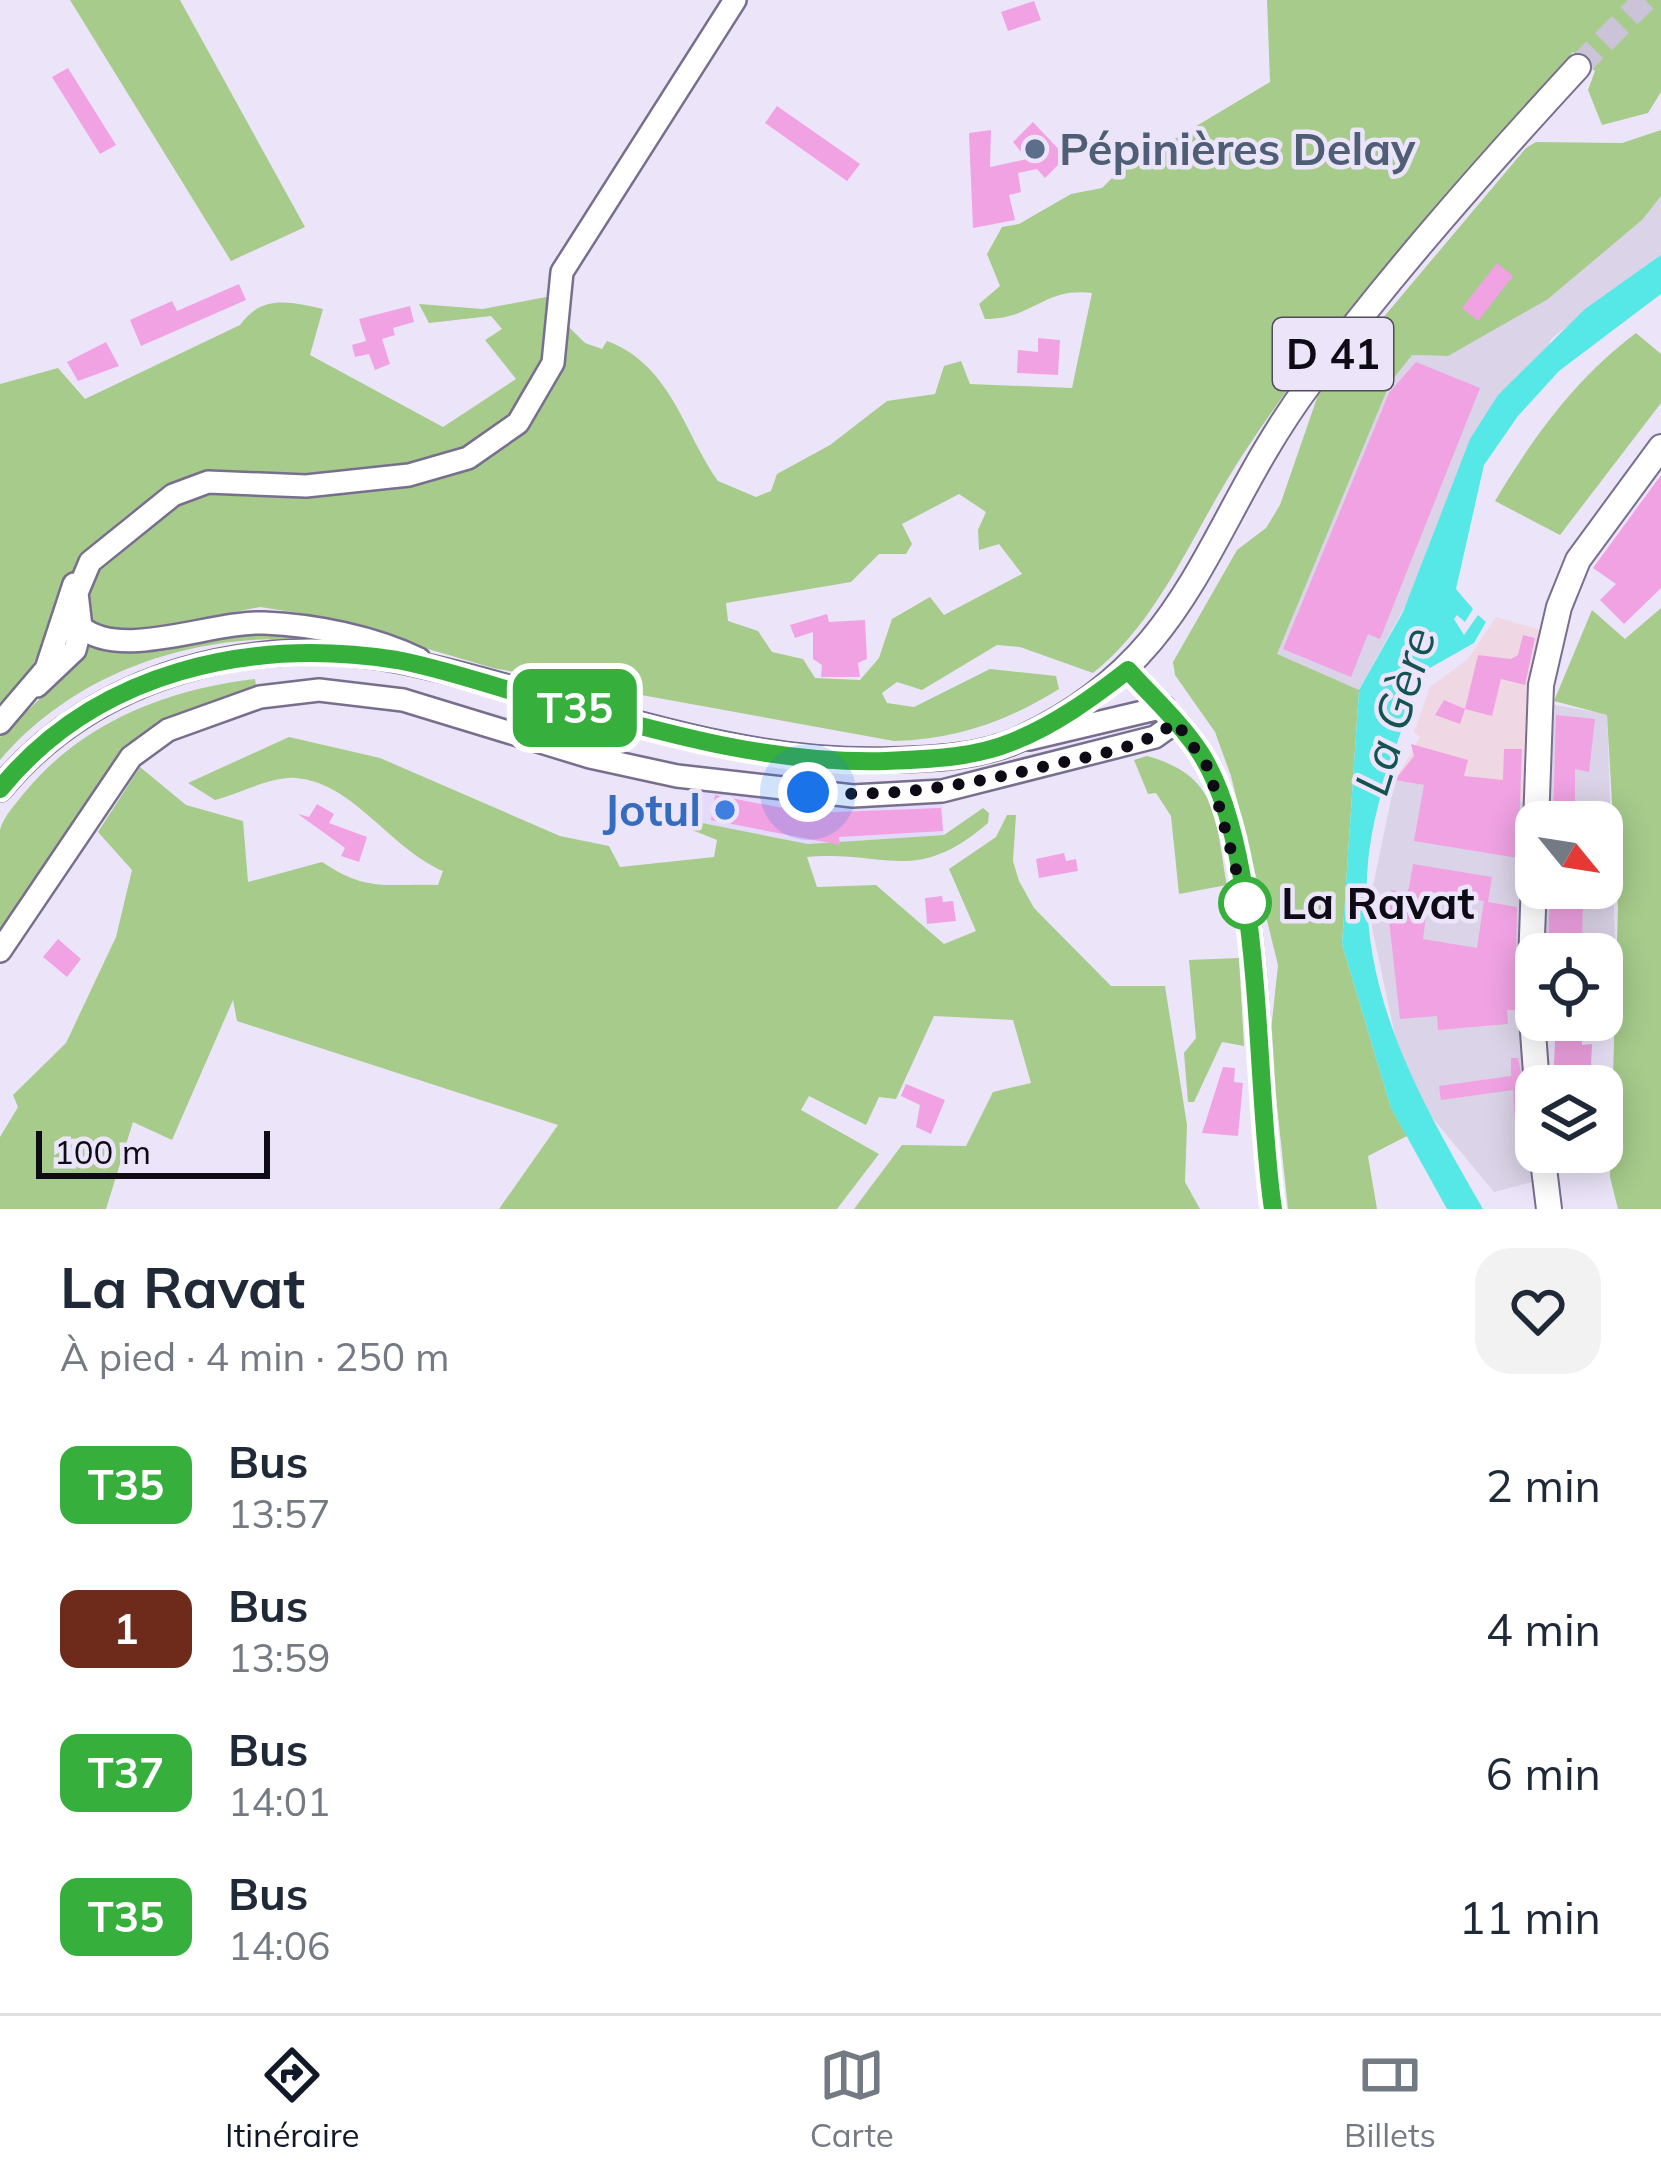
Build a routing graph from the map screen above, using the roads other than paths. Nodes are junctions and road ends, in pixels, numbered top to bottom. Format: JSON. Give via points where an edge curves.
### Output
{"nodes":[{"id":1,"x":735,"y":0,"type":"edge"},
{"id":2,"x":1578,"y":68,"type":"tunnel mouth"},
{"id":3,"x":1661,"y":447,"type":"edge"},
{"id":4,"x":84,"y":572,"type":"junction"},
{"id":5,"x":81,"y":627,"type":"junction"},
{"id":6,"x":1128,"y":670,"type":"junction"},
{"id":7,"x":452,"y":674,"type":"junction"},
{"id":8,"x":37,"y":686,"type":"junction"},
{"id":9,"x":1170,"y":715,"type":"junction"},
{"id":10,"x":0,"y":723,"type":"edge"},
{"id":11,"x":1010,"y":743,"type":"junction"},
{"id":12,"x":0,"y":789,"type":"edge"},
{"id":13,"x":0,"y":951,"type":"edge"},
{"id":14,"x":1535,"y":1065,"type":"edge"},
{"id":15,"x":1545,"y":1173,"type":"edge"},
{"id":16,"x":1273,"y":1209,"type":"edge"},
{"id":17,"x":1549,"y":1209,"type":"edge"}],
"edges":[{"from":1,"to":4,"type":"street","via":[[584,233],[557,290],[558,333],[544,386],[518,423],[482,451],[389,478],[306,486],[208,482],[139,519]]},
{"from":2,"to":6,"type":"main road","number":"D 41","via":[[1308,386],[1168,626]]},
{"from":3,"to":14,"type":"main road","via":[[1578,560],[1541,685],[1530,992]]},
{"from":4,"to":5,"type":"street"},
{"from":4,"to":8,"type":"street","via":[[68,594]]},
{"from":5,"to":7,"type":"street","via":[[107,643],[239,623],[290,625],[397,648]]},
{"from":5,"to":8,"type":"street","via":[[71,658]]},
{"from":6,"to":9,"type":"street"},
{"from":6,"to":11,"type":"main road","number":"D 41"},
{"from":7,"to":11,"type":"main road","number":"D 41","via":[[752,753],[902,760]]},
{"from":7,"to":12,"type":"main road","number":"D 41","via":[[341,655],[178,671],[80,714]]},
{"from":8,"to":10,"type":"street"},
{"from":9,"to":11,"type":"street"},
{"from":9,"to":13,"type":"street","via":[[1156,737],[1093,756],[943,791],[854,796],[677,776],[403,700],[319,690],[260,698],[168,730],[131,758]]},
{"from":9,"to":16,"type":"street","via":[[1209,769],[1245,902]]},
{"from":15,"to":17,"type":"main road"}]}
